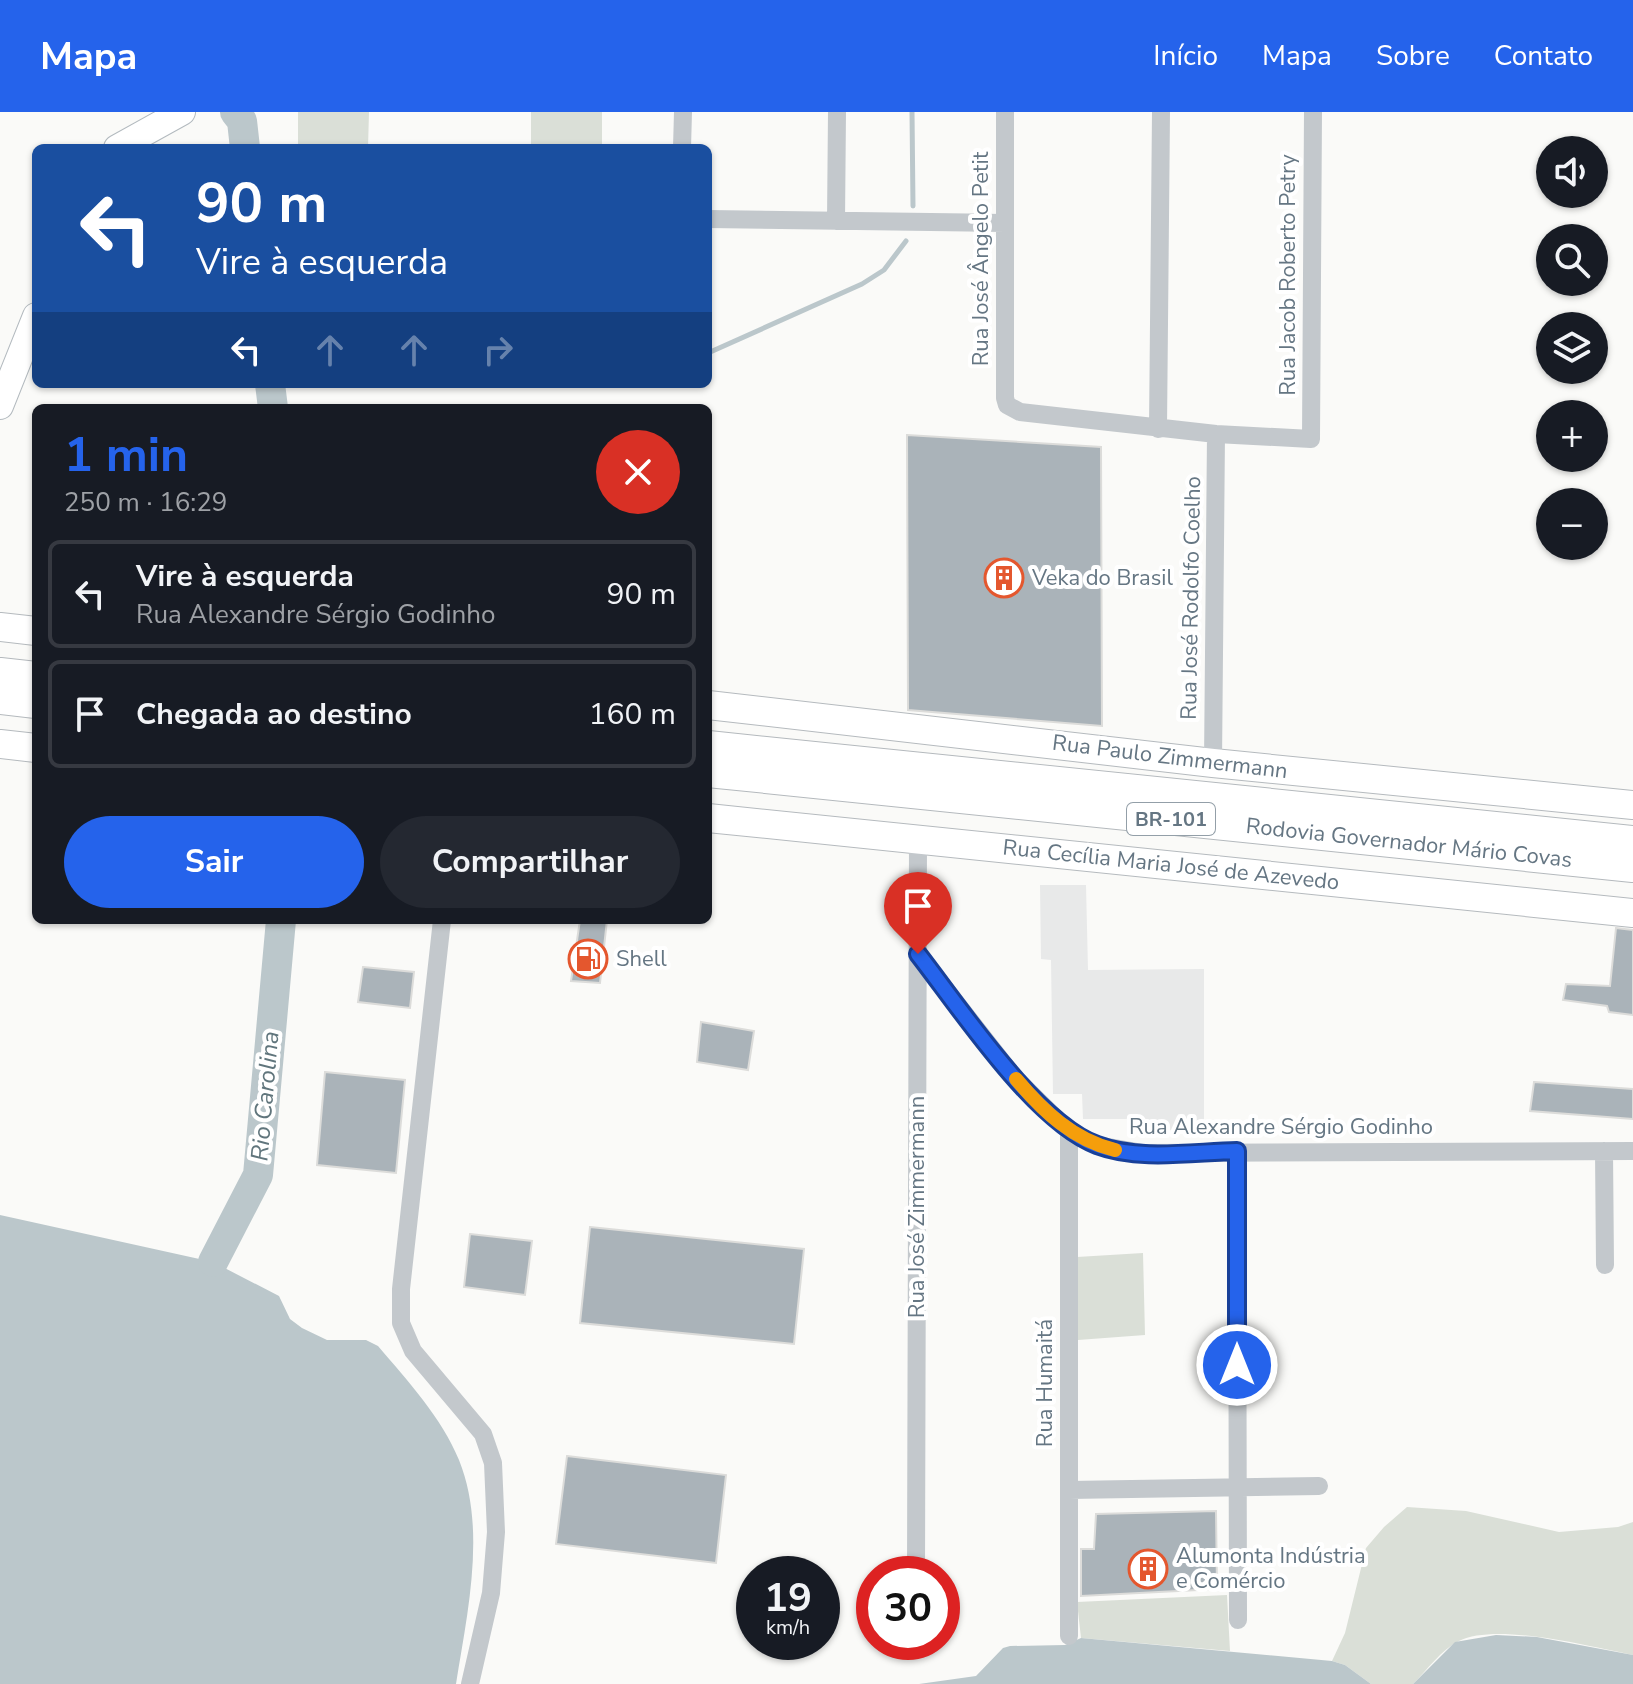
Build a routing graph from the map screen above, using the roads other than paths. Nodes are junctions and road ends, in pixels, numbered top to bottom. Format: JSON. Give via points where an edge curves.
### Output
{"nodes":[{"id":1,"x":182,"y":112,"type":"edge"},
{"id":2,"x":683,"y":112,"type":"edge"},
{"id":3,"x":837,"y":112,"type":"edge"},
{"id":4,"x":1005,"y":112,"type":"edge"},
{"id":5,"x":1161,"y":112,"type":"edge"},
{"id":6,"x":1313,"y":112,"type":"edge"},
{"id":7,"x":124,"y":144,"type":"edge"},
{"id":8,"x":682,"y":144,"type":"edge"},
{"id":9,"x":712,"y":219,"type":"edge"},
{"id":10,"x":836,"y":221,"type":"junction"},
{"id":11,"x":1005,"y":223,"type":"junction"},
{"id":12,"x":32,"y":326,"type":"edge"},
{"id":13,"x":0,"y":406,"type":"edge"},
{"id":14,"x":1158,"y":429,"type":"junction"},
{"id":15,"x":1216,"y":434,"type":"junction"},
{"id":16,"x":0,"y":627,"type":"edge"},
{"id":17,"x":32,"y":631,"type":"edge"},
{"id":18,"x":0,"y":674,"type":"edge"},
{"id":19,"x":32,"y":678,"type":"edge"},
{"id":20,"x":0,"y":698,"type":"edge"},
{"id":21,"x":32,"y":702,"type":"edge"},
{"id":22,"x":712,"y":705,"type":"edge"},
{"id":23,"x":0,"y":744,"type":"edge"},
{"id":24,"x":712,"y":747,"type":"edge"},
{"id":25,"x":32,"y":748,"type":"edge"},
{"id":26,"x":1213,"y":763,"type":"junction"},
{"id":27,"x":712,"y":771,"type":"edge"},
{"id":28,"x":1633,"y":805,"type":"edge"},
{"id":29,"x":712,"y":818,"type":"edge"},
{"id":30,"x":918,"y":839,"type":"junction"},
{"id":31,"x":1633,"y":842,"type":"edge"},
{"id":32,"x":1633,"y":866,"type":"edge"},
{"id":33,"x":1633,"y":913,"type":"edge"},
{"id":34,"x":442,"y":924,"type":"edge"},
{"id":35,"x":918,"y":954,"type":"junction"},
{"id":36,"x":1069,"y":1131,"type":"junction"},
{"id":37,"x":1237,"y":1151,"type":"junction"},
{"id":38,"x":1604,"y":1151,"type":"junction"},
{"id":39,"x":1633,"y":1151,"type":"edge"},
{"id":40,"x":1605,"y":1265,"type":"dead end"},
{"id":41,"x":1319,"y":1486,"type":"dead end"},
{"id":42,"x":1238,"y":1488,"type":"junction"},
{"id":43,"x":1069,"y":1490,"type":"junction"},
{"id":44,"x":916,"y":1556,"type":"edge"},
{"id":45,"x":1238,"y":1620,"type":"dead end"},
{"id":46,"x":1069,"y":1636,"type":"dead end"},
{"id":47,"x":470,"y":1684,"type":"edge"}],
"edges":[{"from":1,"to":7,"type":"main road"},
{"from":2,"to":8,"type":"street"},
{"from":3,"to":10,"type":"street"},
{"from":4,"to":11,"type":"street","name":"Rua José Ângelo Petit"},
{"from":5,"to":14,"type":"street"},
{"from":6,"to":15,"type":"street","name":"Rua Jacob Roberto Petry","via":[[1311,439]]},
{"from":9,"to":10,"type":"street"},
{"from":10,"to":11,"type":"street"},
{"from":11,"to":14,"type":"street","name":"Rua José Ângelo Petit","via":[[1007,405],[1020,412]]},
{"from":12,"to":13,"type":"main road"},
{"from":14,"to":15,"type":"street"},
{"from":15,"to":26,"type":"street","name":"Rua José Rodolfo Coelho"},
{"from":16,"to":17,"type":"main road"},
{"from":18,"to":19,"type":"highway"},
{"from":20,"to":21,"type":"highway"},
{"from":22,"to":26,"type":"main road","name":"Rua Paulo Zimmermann"},
{"from":23,"to":25,"type":"main road"},
{"from":24,"to":31,"type":"highway","name":"Rodovia Governador Mário Covas","number":"BR-101"},
{"from":26,"to":28,"type":"main road","name":"Rua Paulo Zimmermann"},
{"from":27,"to":32,"type":"highway","name":"Rodovia Governador Mário Covas","number":"BR-101"},
{"from":29,"to":30,"type":"main road","name":"Rua Cecília Maria José de Azevedo"},
{"from":30,"to":33,"type":"main road","name":"Rua Cecília Maria José de Azevedo"},
{"from":30,"to":35,"type":"street","name":"Rua José Zimmermann"},
{"from":34,"to":47,"type":"street","via":[[401,1323],[413,1351],[483,1434],[493,1463],[496,1532],[491,1593]]},
{"from":35,"to":36,"type":"street","name":"Rua Alexandre Sérgio Godinho","via":[[1027,1092]]},
{"from":35,"to":44,"type":"street","name":"Rua José Zimmermann"},
{"from":36,"to":37,"type":"street","name":"Rua Alexandre Sérgio Godinho","via":[[1097,1145],[1130,1152]]},
{"from":36,"to":43,"type":"street","name":"Rua Humaitá"},
{"from":37,"to":38,"type":"street","name":"Rua Alexandre Sérgio Godinho"},
{"from":37,"to":42,"type":"street"},
{"from":38,"to":39,"type":"street","name":"Rua Alexandre Sérgio Godinho"},
{"from":38,"to":40,"type":"street"},
{"from":41,"to":42,"type":"street"},
{"from":42,"to":43,"type":"street"},
{"from":42,"to":45,"type":"street"},
{"from":43,"to":46,"type":"street","name":"Rua Humaitá"}]}
